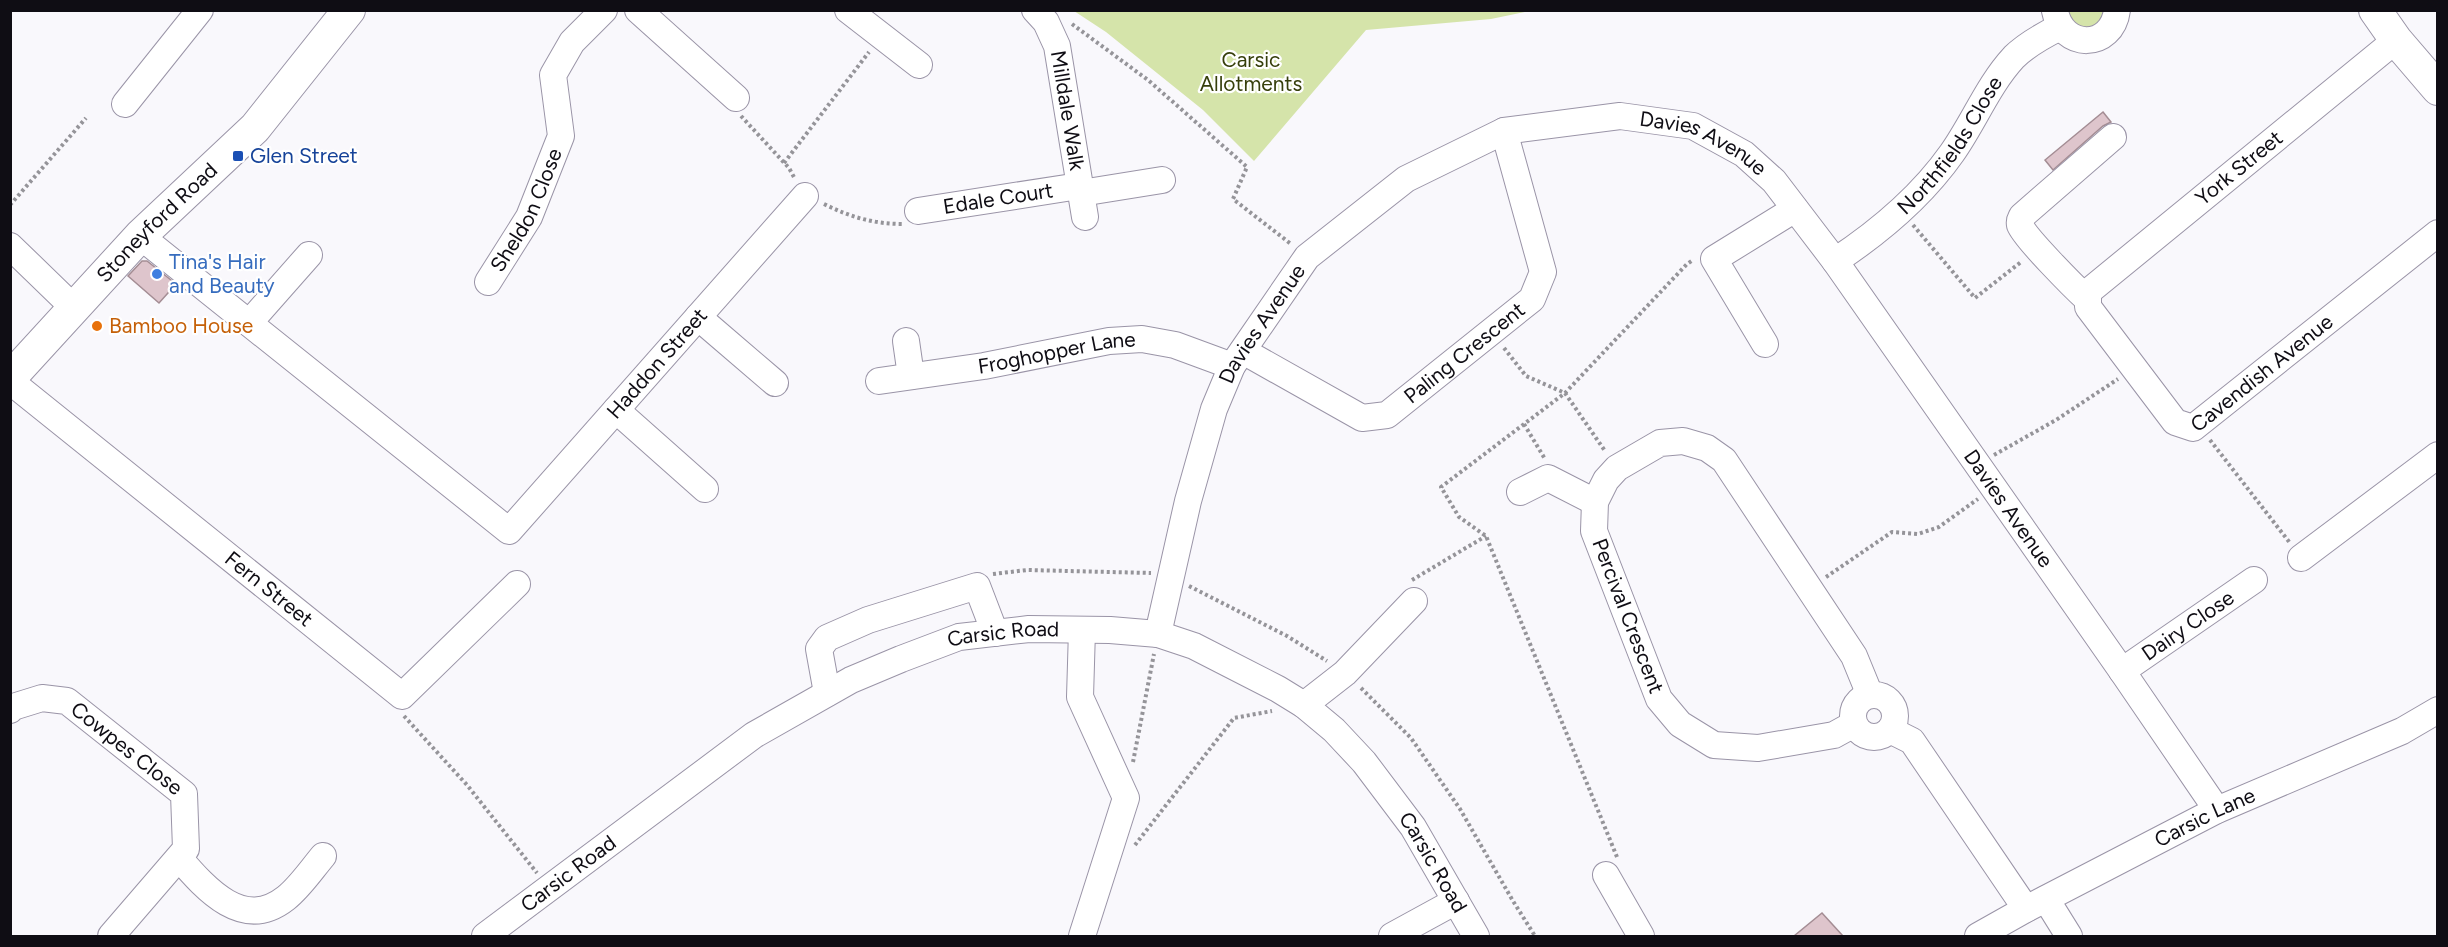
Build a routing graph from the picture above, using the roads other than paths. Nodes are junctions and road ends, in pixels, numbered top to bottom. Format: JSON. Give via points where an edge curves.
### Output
{"nodes":[{"id":1,"x":200,"y":10,"type":"edge"},
{"id":2,"x":349,"y":10,"type":"edge"},
{"id":3,"x":604,"y":10,"type":"edge"},
{"id":4,"x":638,"y":10,"type":"edge"},
{"id":5,"x":848,"y":10,"type":"edge"},
{"id":6,"x":2117,"y":10,"type":"edge"},
{"id":7,"x":2375,"y":10,"type":"edge"},
{"id":8,"x":1041,"y":16,"type":"edge"},
{"id":9,"x":2058,"y":19,"type":"edge"},
{"id":10,"x":2396,"y":40,"type":"junction"},
{"id":11,"x":919,"y":65,"type":"dead end"},
{"id":12,"x":2438,"y":89,"type":"edge"},
{"id":13,"x":736,"y":98,"type":"road end"},
{"id":14,"x":125,"y":104,"type":"dead end"},
{"id":15,"x":1504,"y":131,"type":"junction"},
{"id":16,"x":2113,"y":137,"type":"dead end"},
{"id":17,"x":1162,"y":180,"type":"dead end"},
{"id":18,"x":805,"y":196,"type":"road end"},
{"id":19,"x":1082,"y":199,"type":"junction"},
{"id":20,"x":1794,"y":210,"type":"junction"},
{"id":21,"x":918,"y":211,"type":"road end"},
{"id":22,"x":2438,"y":233,"type":"edge"},
{"id":23,"x":140,"y":236,"type":"junction"},
{"id":24,"x":10,"y":246,"type":"edge"},
{"id":25,"x":309,"y":255,"type":"dead end"},
{"id":26,"x":1835,"y":261,"type":"junction"},
{"id":27,"x":488,"y":282,"type":"dead end"},
{"id":28,"x":2087,"y":299,"type":"junction"},
{"id":29,"x":74,"y":308,"type":"junction"},
{"id":30,"x":698,"y":317,"type":"junction"},
{"id":31,"x":249,"y":323,"type":"junction"},
{"id":32,"x":906,"y":341,"type":"dead end"},
{"id":33,"x":1765,"y":344,"type":"dead end"},
{"id":34,"x":1237,"y":359,"type":"junction"},
{"id":35,"x":911,"y":376,"type":"junction"},
{"id":36,"x":10,"y":379,"type":"edge"},
{"id":37,"x":879,"y":381,"type":"dead end"},
{"id":38,"x":776,"y":383,"type":"dead end"},
{"id":39,"x":616,"y":410,"type":"junction"},
{"id":40,"x":2438,"y":456,"type":"edge"},
{"id":41,"x":705,"y":489,"type":"dead end"},
{"id":42,"x":1520,"y":492,"type":"dead end"},
{"id":43,"x":1595,"y":502,"type":"junction"},
{"id":44,"x":2301,"y":558,"type":"road end"},
{"id":45,"x":2254,"y":580,"type":"dead end"},
{"id":46,"x":517,"y":584,"type":"dead end"},
{"id":47,"x":1414,"y":601,"type":"road end"},
{"id":48,"x":1082,"y":630,"type":"junction"},
{"id":49,"x":995,"y":633,"type":"junction"},
{"id":50,"x":1158,"y":634,"type":"junction"},
{"id":51,"x":2122,"y":671,"type":"junction"},
{"id":52,"x":827,"y":693,"type":"junction"},
{"id":53,"x":1870,"y":695,"type":"junction"},
{"id":54,"x":1304,"y":705,"type":"junction"},
{"id":55,"x":10,"y":710,"type":"edge"},
{"id":56,"x":2438,"y":710,"type":"edge"},
{"id":57,"x":1854,"y":724,"type":"junction"},
{"id":58,"x":1890,"y":730,"type":"junction"},
{"id":59,"x":2217,"y":810,"type":"junction"},
{"id":60,"x":323,"y":856,"type":"dead end"},
{"id":61,"x":179,"y":858,"type":"junction"},
{"id":62,"x":1606,"y":875,"type":"road end"},
{"id":63,"x":1456,"y":901,"type":"junction"},
{"id":64,"x":2036,"y":904,"type":"junction"},
{"id":65,"x":111,"y":936,"type":"edge"},
{"id":66,"x":485,"y":936,"type":"edge"},
{"id":67,"x":1082,"y":936,"type":"edge"},
{"id":68,"x":1392,"y":936,"type":"edge"},
{"id":69,"x":1476,"y":936,"type":"edge"},
{"id":70,"x":1641,"y":936,"type":"edge"},
{"id":71,"x":1978,"y":936,"type":"edge"},
{"id":72,"x":2069,"y":936,"type":"edge"}],
"edges":[{"from":1,"to":14,"type":"street"},
{"from":2,"to":23,"type":"main road","name":"Stoneyford Road","via":[[255,128]]},
{"from":3,"to":27,"type":"street","name":"Sheldon Close","via":[[572,42],[553,75],[561,136],[529,217]]},
{"from":4,"to":13,"type":"street"},
{"from":5,"to":11,"type":"street"},
{"from":6,"to":9,"type":"street","name":"Northfields Close","via":[[2108,32],[2088,40],[2068,34]]},
{"from":7,"to":10,"type":"main road"},
{"from":8,"to":19,"type":"street","name":"Milldale Walk","via":[[1057,46]]},
{"from":9,"to":26,"type":"street","name":"Northfields Close","via":[[2015,56],[1951,154],[1901,210],[1871,237]]},
{"from":10,"to":12,"type":"main road"},
{"from":10,"to":28,"type":"street","name":"York Street","via":[[2088,292]]},
{"from":15,"to":20,"type":"street","name":"Davies Avenue","via":[[1620,116],[1694,126],[1744,153],[1774,181]]},
{"from":15,"to":34,"type":"street","name":"Davies Avenue","via":[[1406,178],[1307,257]]},
{"from":15,"to":34,"type":"street","name":"Paling Crescent","via":[[1543,272],[1532,299],[1387,415],[1362,418]]},
{"from":16,"to":28,"type":"street","name":"Cavendish Avenue","via":[[2020,221],[2039,248]]},
{"from":17,"to":19,"type":"street","name":"Edale Court"},
{"from":18,"to":30,"type":"street","name":"Haddon Street"},
{"from":19,"to":21,"type":"street","name":"Edale Court"},
{"from":20,"to":26,"type":"street","name":"Davies Avenue"},
{"from":20,"to":33,"type":"street","via":[[1714,259]]},
{"from":22,"to":28,"type":"street","name":"Cavendish Avenue","via":[[2193,428],[2175,422],[2088,307]]},
{"from":23,"to":29,"type":"main road","name":"Stoneyford Road"},
{"from":23,"to":31,"type":"street"},
{"from":24,"to":29,"type":"street"},
{"from":25,"to":31,"type":"street"},
{"from":26,"to":51,"type":"street","name":"Davies Avenue"},
{"from":29,"to":36,"type":"main road","name":"Stoneyford Road"},
{"from":30,"to":38,"type":"street"},
{"from":30,"to":39,"type":"street","name":"Haddon Street"},
{"from":31,"to":39,"type":"street","name":"Haddon Street","via":[[509,531]]},
{"from":32,"to":35,"type":"street"},
{"from":34,"to":35,"type":"street","name":"Froghopper Lane","via":[[1142,339],[1109,341]]},
{"from":34,"to":50,"type":"street","name":"Davies Avenue","via":[[1214,409],[1188,501]]},
{"from":35,"to":37,"type":"street","name":"Froghopper Lane"},
{"from":36,"to":46,"type":"street","name":"Fern Street","via":[[402,696]]},
{"from":39,"to":41,"type":"street"},
{"from":40,"to":44,"type":"street"},
{"from":42,"to":43,"type":"street","via":[[1548,478]]},
{"from":43,"to":53,"type":"street","name":"Percival Crescent","via":[[1605,480],[1617,468],[1660,443],[1683,441],[1707,448],[1724,460],[1854,656]]},
{"from":43,"to":57,"type":"street","name":"Percival Crescent","via":[[1594,531],[1659,699],[1680,724],[1714,745],[1758,748],[1834,735]]},
{"from":45,"to":51,"type":"street","name":"Dairy Close"},
{"from":47,"to":54,"type":"street","via":[[1345,673]]},
{"from":48,"to":49,"type":"street","name":"Carsic Road"},
{"from":48,"to":50,"type":"street","name":"Carsic Road"},
{"from":48,"to":67,"type":"street","via":[[1080,697],[1126,798]]},
{"from":49,"to":52,"type":"street","name":"Carsic Road","via":[[959,638]]},
{"from":49,"to":52,"type":"street","via":[[977,586],[868,620],[827,638],[819,649]]},
{"from":50,"to":54,"type":"street","name":"Carsic Road","via":[[1194,646]]},
{"from":51,"to":59,"type":"street","name":"Davies Avenue"},
{"from":52,"to":66,"type":"street","name":"Carsic Road","via":[[754,735]]},
{"from":53,"to":57,"type":"street","via":[[1854,709]]},
{"from":53,"to":58,"type":"street","via":[[1883,697],[1892,705],[1895,718]]},
{"from":54,"to":63,"type":"street","name":"Carsic Road","via":[[1364,762],[1413,827]]},
{"from":55,"to":61,"type":"street","name":"Cowpes Close","via":[[42,698],[67,701],[184,794],[186,849]]},
{"from":56,"to":59,"type":"street","name":"Carsic Lane","via":[[2402,731]]},
{"from":57,"to":58,"type":"street","via":[[1870,737],[1878,738]]},
{"from":58,"to":64,"type":"street","via":[[1912,741]]},
{"from":59,"to":64,"type":"street","name":"Carsic Lane"},
{"from":60,"to":61,"type":"street","via":[[286,898],[266,909],[244,911],[225,903],[201,884]]},
{"from":61,"to":65,"type":"street","name":"Cowpes Close"},
{"from":62,"to":70,"type":"street"},
{"from":63,"to":68,"type":"street"},
{"from":63,"to":69,"type":"street","name":"Carsic Road"},
{"from":64,"to":71,"type":"street","name":"Carsic Lane"},
{"from":64,"to":72,"type":"street"}]}
